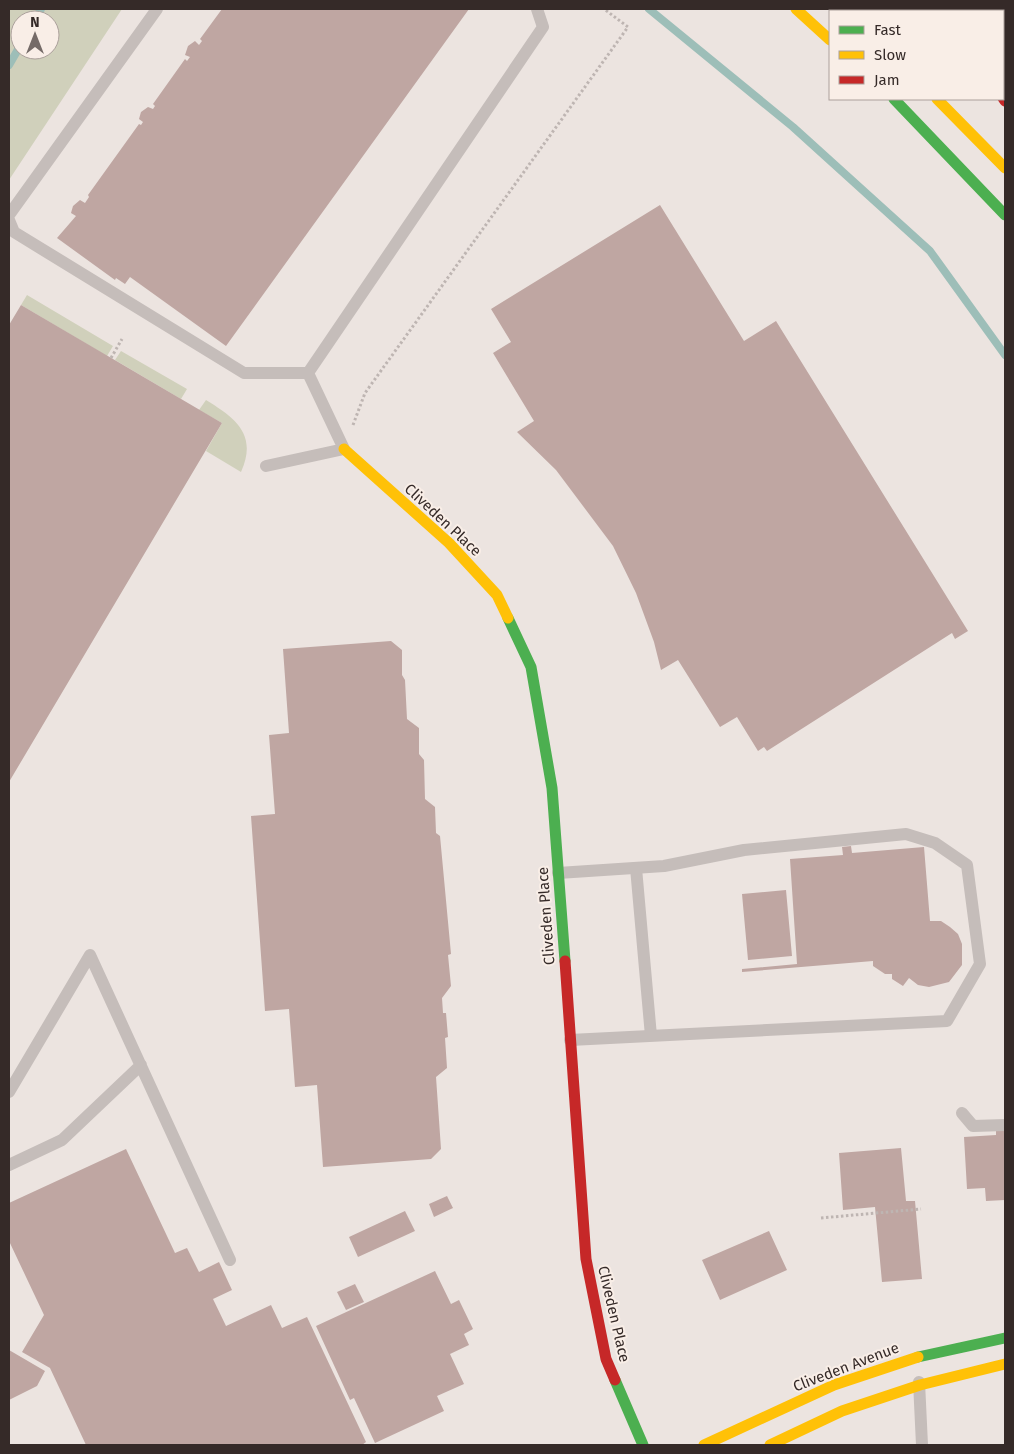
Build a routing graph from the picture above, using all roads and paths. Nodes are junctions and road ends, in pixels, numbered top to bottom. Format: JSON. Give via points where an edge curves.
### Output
{"nodes":[{"id":1,"x":157,"y":9,"type":"edge"},
{"id":2,"x":537,"y":9,"type":"edge"},
{"id":3,"x":604,"y":9,"type":"edge"},
{"id":4,"x":796,"y":9,"type":"edge"},
{"id":5,"x":829,"y":39,"type":"edge"},
{"id":6,"x":895,"y":100,"type":"edge"},
{"id":7,"x":937,"y":100,"type":"edge"},
{"id":8,"x":1005,"y":168,"type":"edge"},
{"id":9,"x":9,"y":214,"type":"edge"},
{"id":10,"x":1005,"y":215,"type":"edge"},
{"id":11,"x":9,"y":220,"type":"edge"},
{"id":12,"x":122,"y":339,"type":"dead end"},
{"id":13,"x":111,"y":358,"type":"dead end"},
{"id":14,"x":308,"y":372,"type":"junction"},
{"id":15,"x":344,"y":449,"type":"junction"},
{"id":16,"x":266,"y":466,"type":"dead end"},
{"id":17,"x":636,"y":868,"type":"junction"},
{"id":18,"x":558,"y":873,"type":"junction"},
{"id":19,"x":651,"y":1036,"type":"junction"},
{"id":20,"x":570,"y":1040,"type":"junction"},
{"id":21,"x":141,"y":1065,"type":"junction"},
{"id":22,"x":9,"y":1092,"type":"edge"},
{"id":23,"x":962,"y":1113,"type":"dead end"},
{"id":24,"x":1005,"y":1125,"type":"edge"},
{"id":25,"x":9,"y":1165,"type":"edge"},
{"id":26,"x":921,"y":1209,"type":"dead end"},
{"id":27,"x":821,"y":1218,"type":"dead end"},
{"id":28,"x":230,"y":1260,"type":"dead end"},
{"id":29,"x":1005,"y":1338,"type":"edge"},
{"id":30,"x":913,"y":1358,"type":"junction"},
{"id":31,"x":1005,"y":1364,"type":"edge"},
{"id":32,"x":920,"y":1385,"type":"junction"},
{"id":33,"x":643,"y":1445,"type":"edge"},
{"id":34,"x":704,"y":1445,"type":"edge"},
{"id":35,"x":770,"y":1445,"type":"edge"},
{"id":36,"x":922,"y":1445,"type":"edge"}],
"edges":[{"from":1,"to":9,"type":"lane"},
{"from":2,"to":14,"type":"lane","via":[[543,27]]},
{"from":3,"to":15,"type":"path","via":[[628,27],[365,394]]},
{"from":4,"to":5,"type":"main road"},
{"from":6,"to":10,"type":"main road"},
{"from":7,"to":8,"type":"main road"},
{"from":11,"to":14,"type":"lane","via":[[14,232],[244,373]]},
{"from":12,"to":13,"type":"path"},
{"from":14,"to":15,"type":"lane"},
{"from":15,"to":16,"type":"lane"},
{"from":15,"to":18,"type":"main road","name":"Cliveden Place","via":[[449,543],[497,595],[531,667],[552,788]]},
{"from":17,"to":18,"type":"lane"},
{"from":17,"to":19,"type":"lane"},
{"from":17,"to":19,"type":"lane","via":[[664,866],[744,850],[906,834],[935,843],[967,865],[980,964],[946,1022]]},
{"from":18,"to":20,"type":"main road","name":"Cliveden Place"},
{"from":19,"to":20,"type":"lane"},
{"from":20,"to":33,"type":"main road","name":"Cliveden Place","via":[[586,1259],[606,1359]]},
{"from":21,"to":22,"type":"lane","via":[[90,955]]},
{"from":21,"to":25,"type":"lane","via":[[62,1140]]},
{"from":21,"to":28,"type":"lane"},
{"from":23,"to":24,"type":"lane","via":[[973,1126]]},
{"from":26,"to":27,"type":"path"},
{"from":29,"to":30,"type":"main road","name":"Cliveden Avenue"},
{"from":30,"to":32,"type":"lane"},
{"from":30,"to":34,"type":"main road","name":"Cliveden Avenue","via":[[834,1385]]},
{"from":31,"to":32,"type":"main road"},
{"from":32,"to":35,"type":"main road","via":[[842,1411]]},
{"from":32,"to":36,"type":"lane"}]}
